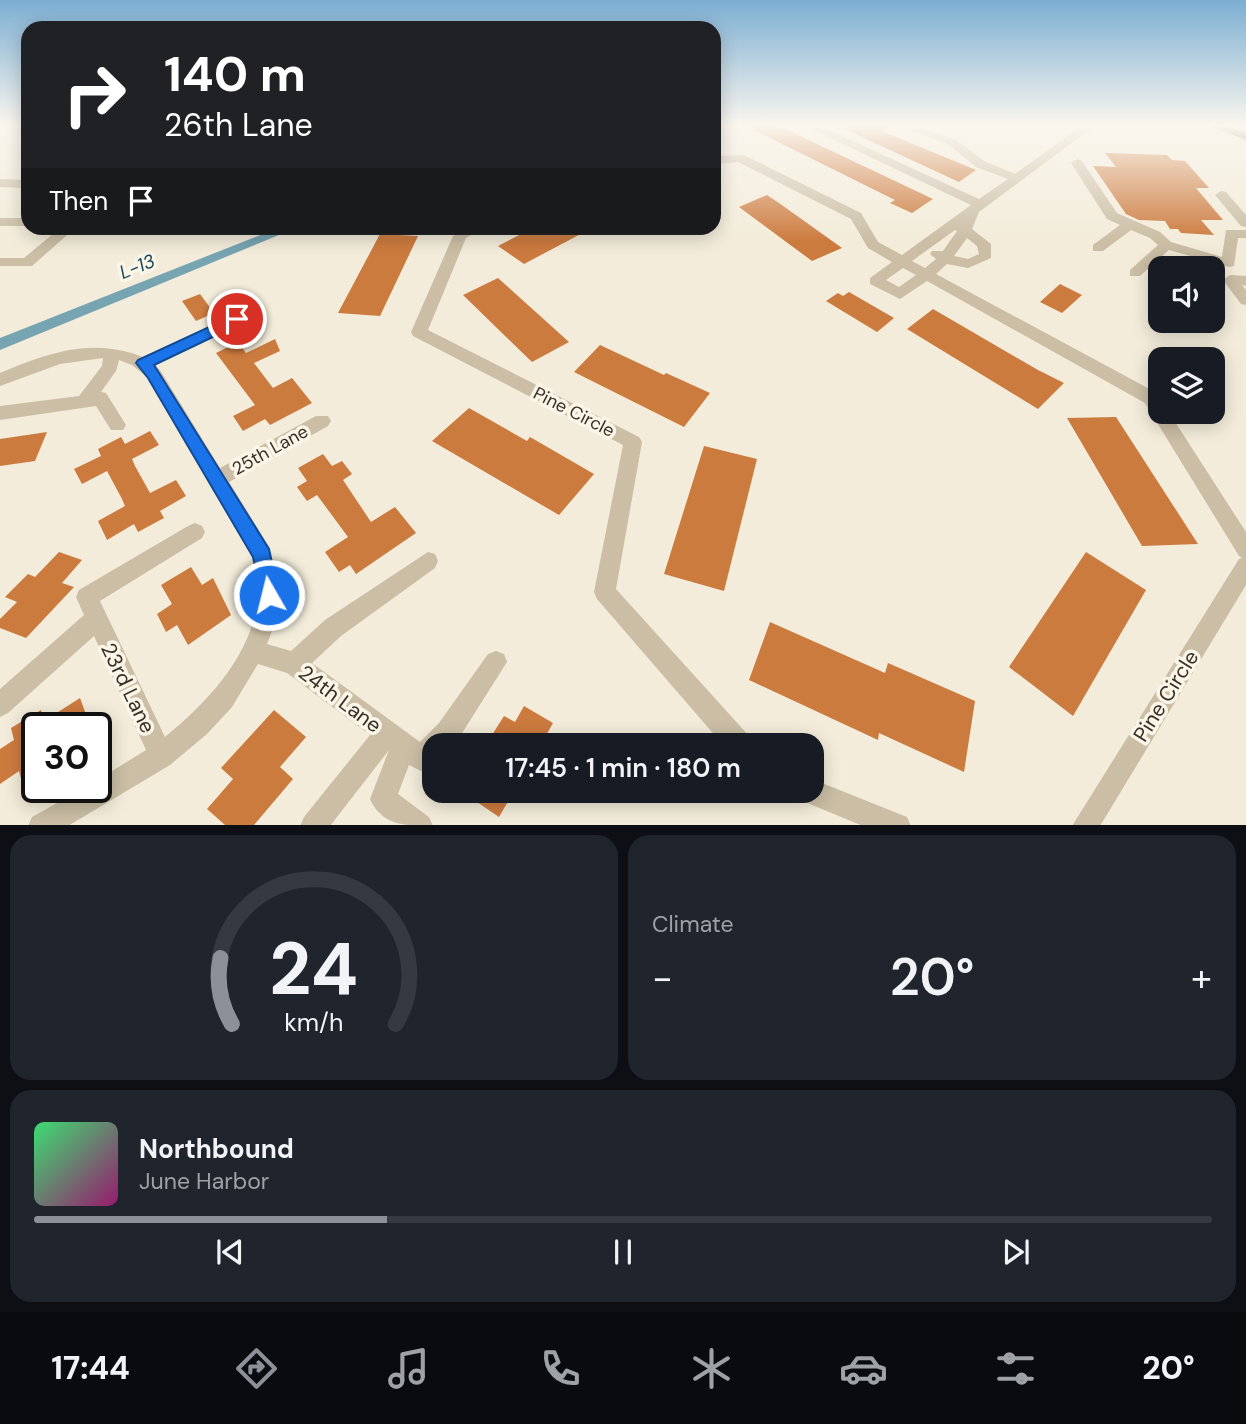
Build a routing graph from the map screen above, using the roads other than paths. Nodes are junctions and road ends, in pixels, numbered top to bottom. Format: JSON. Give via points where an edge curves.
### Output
{"nodes":[{"id":1,"x":1077,"y":163,"type":"dead end"},
{"id":2,"x":751,"y":164,"type":"edge"},
{"id":3,"x":886,"y":164,"type":"edge"},
{"id":4,"x":979,"y":164,"type":"edge"},
{"id":5,"x":1036,"y":164,"type":"edge"},
{"id":6,"x":1015,"y":178,"type":"junction"},
{"id":7,"x":0,"y":183,"type":"edge"},
{"id":8,"x":21,"y":184,"type":"edge"},
{"id":9,"x":1221,"y":195,"type":"dead end"},
{"id":10,"x":977,"y":208,"type":"junction"},
{"id":11,"x":0,"y":222,"type":"edge"},
{"id":12,"x":21,"y":222,"type":"edge"},
{"id":13,"x":1246,"y":223,"type":"edge"},
{"id":14,"x":1129,"y":225,"type":"junction"},
{"id":15,"x":961,"y":228,"type":"junction"},
{"id":16,"x":1246,"y":234,"type":"edge"},
{"id":17,"x":60,"y":235,"type":"edge"},
{"id":18,"x":462,"y":235,"type":"edge"},
{"id":19,"x":1166,"y":245,"type":"junction"},
{"id":20,"x":924,"y":248,"type":"junction"},
{"id":21,"x":1098,"y":248,"type":"dead end"},
{"id":22,"x":947,"y":259,"type":"junction"},
{"id":23,"x":900,"y":261,"type":"junction"},
{"id":24,"x":0,"y":262,"type":"edge"},
{"id":25,"x":1229,"y":262,"type":"junction"},
{"id":26,"x":1246,"y":263,"type":"edge"},
{"id":27,"x":1225,"y":264,"type":"edge"},
{"id":28,"x":1135,"y":273,"type":"dead end"},
{"id":29,"x":924,"y":275,"type":"junction"},
{"id":30,"x":1245,"y":281,"type":"edge"},
{"id":31,"x":1246,"y":300,"type":"edge"},
{"id":32,"x":237,"y":319,"type":"dead end"},
{"id":33,"x":112,"y":353,"type":"junction"},
{"id":34,"x":144,"y":363,"type":"junction"},
{"id":35,"x":0,"y":380,"type":"edge"},
{"id":36,"x":84,"y":402,"type":"junction"},
{"id":37,"x":0,"y":413,"type":"edge"},
{"id":38,"x":322,"y":421,"type":"dead end"},
{"id":39,"x":117,"y":425,"type":"dead end"},
{"id":40,"x":217,"y":479,"type":"junction"},
{"id":41,"x":195,"y":532,"type":"dead end"},
{"id":42,"x":1246,"y":550,"type":"edge"},
{"id":43,"x":428,"y":561,"type":"dead end"},
{"id":44,"x":1246,"y":566,"type":"edge"},
{"id":45,"x":95,"y":620,"type":"junction"},
{"id":46,"x":254,"y":651,"type":"junction"},
{"id":47,"x":496,"y":662,"type":"dead end"},
{"id":48,"x":294,"y":664,"type":"junction"},
{"id":49,"x":0,"y":705,"type":"edge"},
{"id":50,"x":730,"y":733,"type":"edge"},
{"id":51,"x":404,"y":746,"type":"junction"},
{"id":52,"x":161,"y":756,"type":"junction"},
{"id":53,"x":824,"y":796,"type":"edge"},
{"id":54,"x":41,"y":825,"type":"edge"},
{"id":55,"x":313,"y":825,"type":"edge"},
{"id":56,"x":420,"y":825,"type":"edge"},
{"id":57,"x":898,"y":825,"type":"edge"},
{"id":58,"x":1085,"y":825,"type":"edge"}],
"edges":[{"from":1,"to":14,"type":"street","via":[[1112,216]]},
{"from":2,"to":23,"type":"street","via":[[856,216],[873,246]]},
{"from":3,"to":10,"type":"street"},
{"from":4,"to":6,"type":"street"},
{"from":5,"to":6,"type":"street"},
{"from":6,"to":10,"type":"street"},
{"from":7,"to":8,"type":"street"},
{"from":9,"to":13,"type":"street"},
{"from":10,"to":15,"type":"street"},
{"from":11,"to":12,"type":"street"},
{"from":14,"to":19,"type":"street"},
{"from":14,"to":21,"type":"street"},
{"from":15,"to":20,"type":"street"},
{"from":15,"to":22,"type":"street"},
{"from":15,"to":22,"type":"street","via":[[984,244],[986,255],[970,264]]},
{"from":16,"to":25,"type":"street","via":[[1231,233]]},
{"from":17,"to":24,"type":"street","via":[[27,263]]},
{"from":18,"to":50,"type":"street","name":"Pine Circle","via":[[419,332],[633,442],[605,592]]},
{"from":19,"to":25,"type":"street"},
{"from":19,"to":28,"type":"street"},
{"from":20,"to":22,"type":"street"},
{"from":20,"to":23,"type":"street"},
{"from":22,"to":29,"type":"street"},
{"from":23,"to":29,"type":"street"},
{"from":23,"to":29,"type":"street","via":[[876,281],[900,294]]},
{"from":25,"to":26,"type":"street"},
{"from":25,"to":27,"type":"street"},
{"from":25,"to":30,"type":"street"},
{"from":29,"to":42,"type":"street","via":[[1151,398]]},
{"from":30,"to":31,"type":"street","via":[[1230,280]]},
{"from":32,"to":34,"type":"street"},
{"from":33,"to":34,"type":"street"},
{"from":33,"to":35,"type":"street","via":[[56,358]]},
{"from":33,"to":36,"type":"street","via":[[110,367]]},
{"from":34,"to":40,"type":"street"},
{"from":36,"to":37,"type":"street"},
{"from":36,"to":39,"type":"street","via":[[100,398]]},
{"from":38,"to":40,"type":"street","name":"25th Lane"},
{"from":40,"to":46,"type":"street","via":[[267,567],[269,595]]},
{"from":41,"to":45,"type":"street","via":[[87,597]]},
{"from":43,"to":48,"type":"street","via":[[333,628]]},
{"from":44,"to":58,"type":"street","name":"Pine Circle"},
{"from":45,"to":49,"type":"street"},
{"from":45,"to":52,"type":"street","name":"23rd Lane"},
{"from":46,"to":48,"type":"street","name":"24th Lane"},
{"from":46,"to":52,"type":"street","via":[[215,710]]},
{"from":47,"to":51,"type":"street","via":[[448,732]]},
{"from":48,"to":51,"type":"street","name":"24th Lane"},
{"from":51,"to":55,"type":"street"},
{"from":51,"to":56,"type":"street","via":[[383,799]]},
{"from":52,"to":54,"type":"street"},
{"from":53,"to":57,"type":"street"}]}
